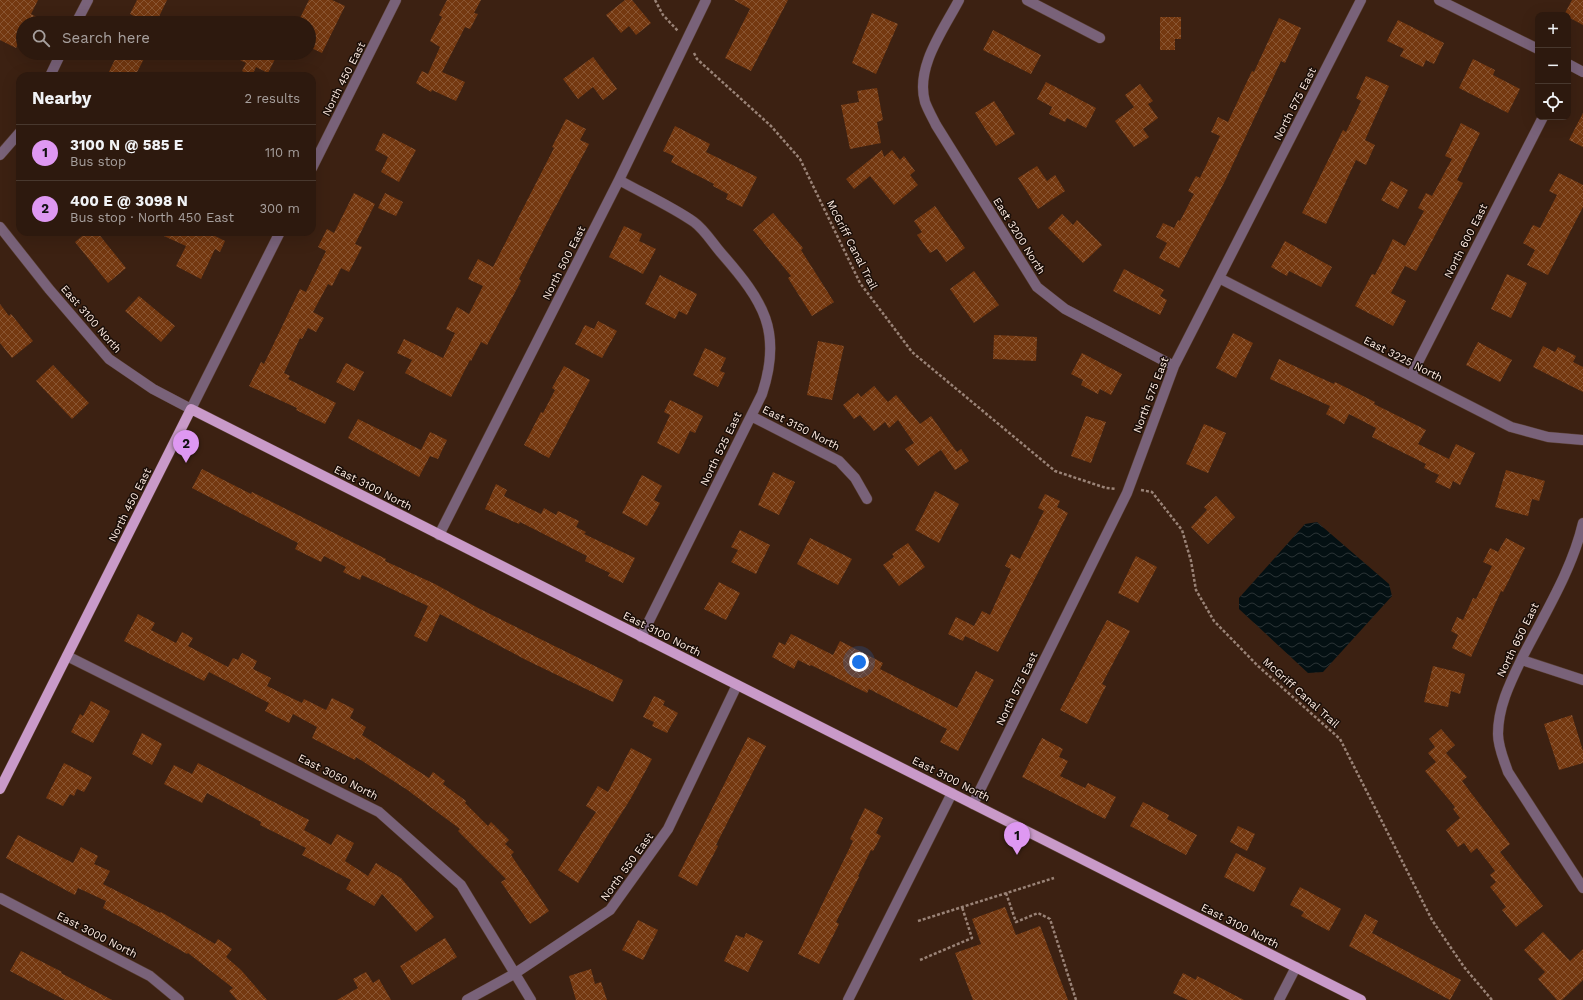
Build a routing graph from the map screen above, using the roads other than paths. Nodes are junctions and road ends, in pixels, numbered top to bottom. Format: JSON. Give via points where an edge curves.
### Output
{"nodes":[{"id":1,"x":88,"y":0,"type":"edge"},
{"id":2,"x":396,"y":0,"type":"edge"},
{"id":3,"x":706,"y":0,"type":"edge"},
{"id":4,"x":958,"y":0,"type":"edge"},
{"id":5,"x":1026,"y":0,"type":"edge"},
{"id":6,"x":1361,"y":0,"type":"edge"},
{"id":7,"x":1439,"y":0,"type":"edge"},
{"id":8,"x":80,"y":16,"type":"edge"},
{"id":9,"x":1100,"y":38,"type":"dead end"},
{"id":10,"x":1535,"y":48,"type":"edge"},
{"id":11,"x":58,"y":60,"type":"edge"},
{"id":12,"x":1571,"y":67,"type":"edge"},
{"id":13,"x":52,"y":72,"type":"edge"},
{"id":14,"x":1583,"y":72,"type":"edge"},
{"id":15,"x":1541,"y":120,"type":"edge"},
{"id":16,"x":16,"y":137,"type":"edge"},
{"id":17,"x":0,"y":155,"type":"edge"},
{"id":18,"x":316,"y":160,"type":"edge"},
{"id":19,"x":620,"y":180,"type":"junction"},
{"id":20,"x":0,"y":227,"type":"edge"},
{"id":21,"x":278,"y":236,"type":"edge"},
{"id":22,"x":1219,"y":278,"type":"junction"},
{"id":23,"x":1174,"y":366,"type":"junction"},
{"id":24,"x":1411,"y":376,"type":"junction"},
{"id":25,"x":191,"y":409,"type":"junction"},
{"id":26,"x":751,"y":416,"type":"junction"},
{"id":27,"x":1583,"y":440,"type":"edge"},
{"id":28,"x":867,"y":499,"type":"dead end"},
{"id":29,"x":1583,"y":523,"type":"edge"},
{"id":30,"x":439,"y":535,"type":"junction"},
{"id":31,"x":641,"y":637,"type":"junction"},
{"id":32,"x":67,"y":656,"type":"junction"},
{"id":33,"x":1522,"y":660,"type":"junction"},
{"id":34,"x":1583,"y":680,"type":"edge"},
{"id":35,"x":737,"y":685,"type":"junction"},
{"id":36,"x":0,"y":789,"type":"edge"},
{"id":37,"x":952,"y":793,"type":"junction"},
{"id":38,"x":973,"y":804,"type":"junction"},
{"id":39,"x":1583,"y":888,"type":"edge"},
{"id":40,"x":0,"y":898,"type":"edge"},
{"id":41,"x":1296,"y":967,"type":"junction"},
{"id":42,"x":514,"y":974,"type":"junction"},
{"id":43,"x":179,"y":1000,"type":"edge"},
{"id":44,"x":467,"y":1000,"type":"edge"},
{"id":45,"x":531,"y":1000,"type":"edge"},
{"id":46,"x":848,"y":1000,"type":"edge"},
{"id":47,"x":1279,"y":1000,"type":"edge"},
{"id":48,"x":1361,"y":1000,"type":"edge"}],
"edges":[{"from":1,"to":8,"type":"street"},
{"from":2,"to":18,"type":"street","name":"North 450 East"},
{"from":3,"to":19,"type":"street","name":"North 500 East"},
{"from":4,"to":23,"type":"street","name":"East 3200 North","via":[[930,56],[925,72],[925,102],[936,125],[1037,287],[1065,309]]},
{"from":5,"to":9,"type":"street"},
{"from":6,"to":22,"type":"street","name":"North 575 East"},
{"from":7,"to":10,"type":"street"},
{"from":11,"to":13,"type":"street"},
{"from":12,"to":14,"type":"street"},
{"from":15,"to":24,"type":"street","name":"North 600 East"},
{"from":16,"to":17,"type":"street"},
{"from":19,"to":26,"type":"street","name":"North 525 East","via":[[695,223],[735,269],[759,302],[771,337],[768,375]]},
{"from":19,"to":30,"type":"street","name":"North 500 East"},
{"from":20,"to":25,"type":"street","name":"East 3100 North","via":[[109,358],[153,390]]},
{"from":21,"to":25,"type":"street","name":"North 450 East"},
{"from":22,"to":23,"type":"street","name":"North 575 East"},
{"from":22,"to":24,"type":"street","name":"East 3225 North"},
{"from":23,"to":38,"type":"street","name":"North 575 East","via":[[1127,493]]},
{"from":24,"to":27,"type":"street","name":"East 3225 North","via":[[1511,427],[1548,437]]},
{"from":25,"to":30,"type":"main road","name":"East 3100 North"},
{"from":25,"to":32,"type":"main road","name":"North 450 East"},
{"from":26,"to":28,"type":"street","name":"East 3150 North","via":[[839,461],[855,478]]},
{"from":26,"to":31,"type":"street","name":"North 525 East"},
{"from":29,"to":33,"type":"street","name":"North 650 East","via":[[1573,556]]},
{"from":30,"to":31,"type":"main road","name":"East 3100 North"},
{"from":31,"to":35,"type":"main road","name":"East 3100 North"},
{"from":32,"to":36,"type":"main road","name":"North 450 East"},
{"from":32,"to":42,"type":"street","name":"East 3050 North","via":[[379,812],[462,885]]},
{"from":33,"to":34,"type":"street"},
{"from":33,"to":39,"type":"street","name":"North 650 East","via":[[1510,683],[1499,718],[1500,748],[1508,772]]},
{"from":35,"to":37,"type":"main road","name":"East 3100 North"},
{"from":35,"to":42,"type":"street","name":"North 550 East","via":[[668,829],[610,910]]},
{"from":37,"to":38,"type":"main road","name":"East 3100 North"},
{"from":37,"to":46,"type":"street"},
{"from":38,"to":41,"type":"main road","name":"East 3100 North"},
{"from":40,"to":43,"type":"street","name":"East 3000 North","via":[[150,976]]},
{"from":41,"to":47,"type":"street"},
{"from":41,"to":48,"type":"main road","name":"East 3100 North"},
{"from":42,"to":44,"type":"street","name":"North 550 East"},
{"from":42,"to":45,"type":"street","name":"East 3050 North"}]}
